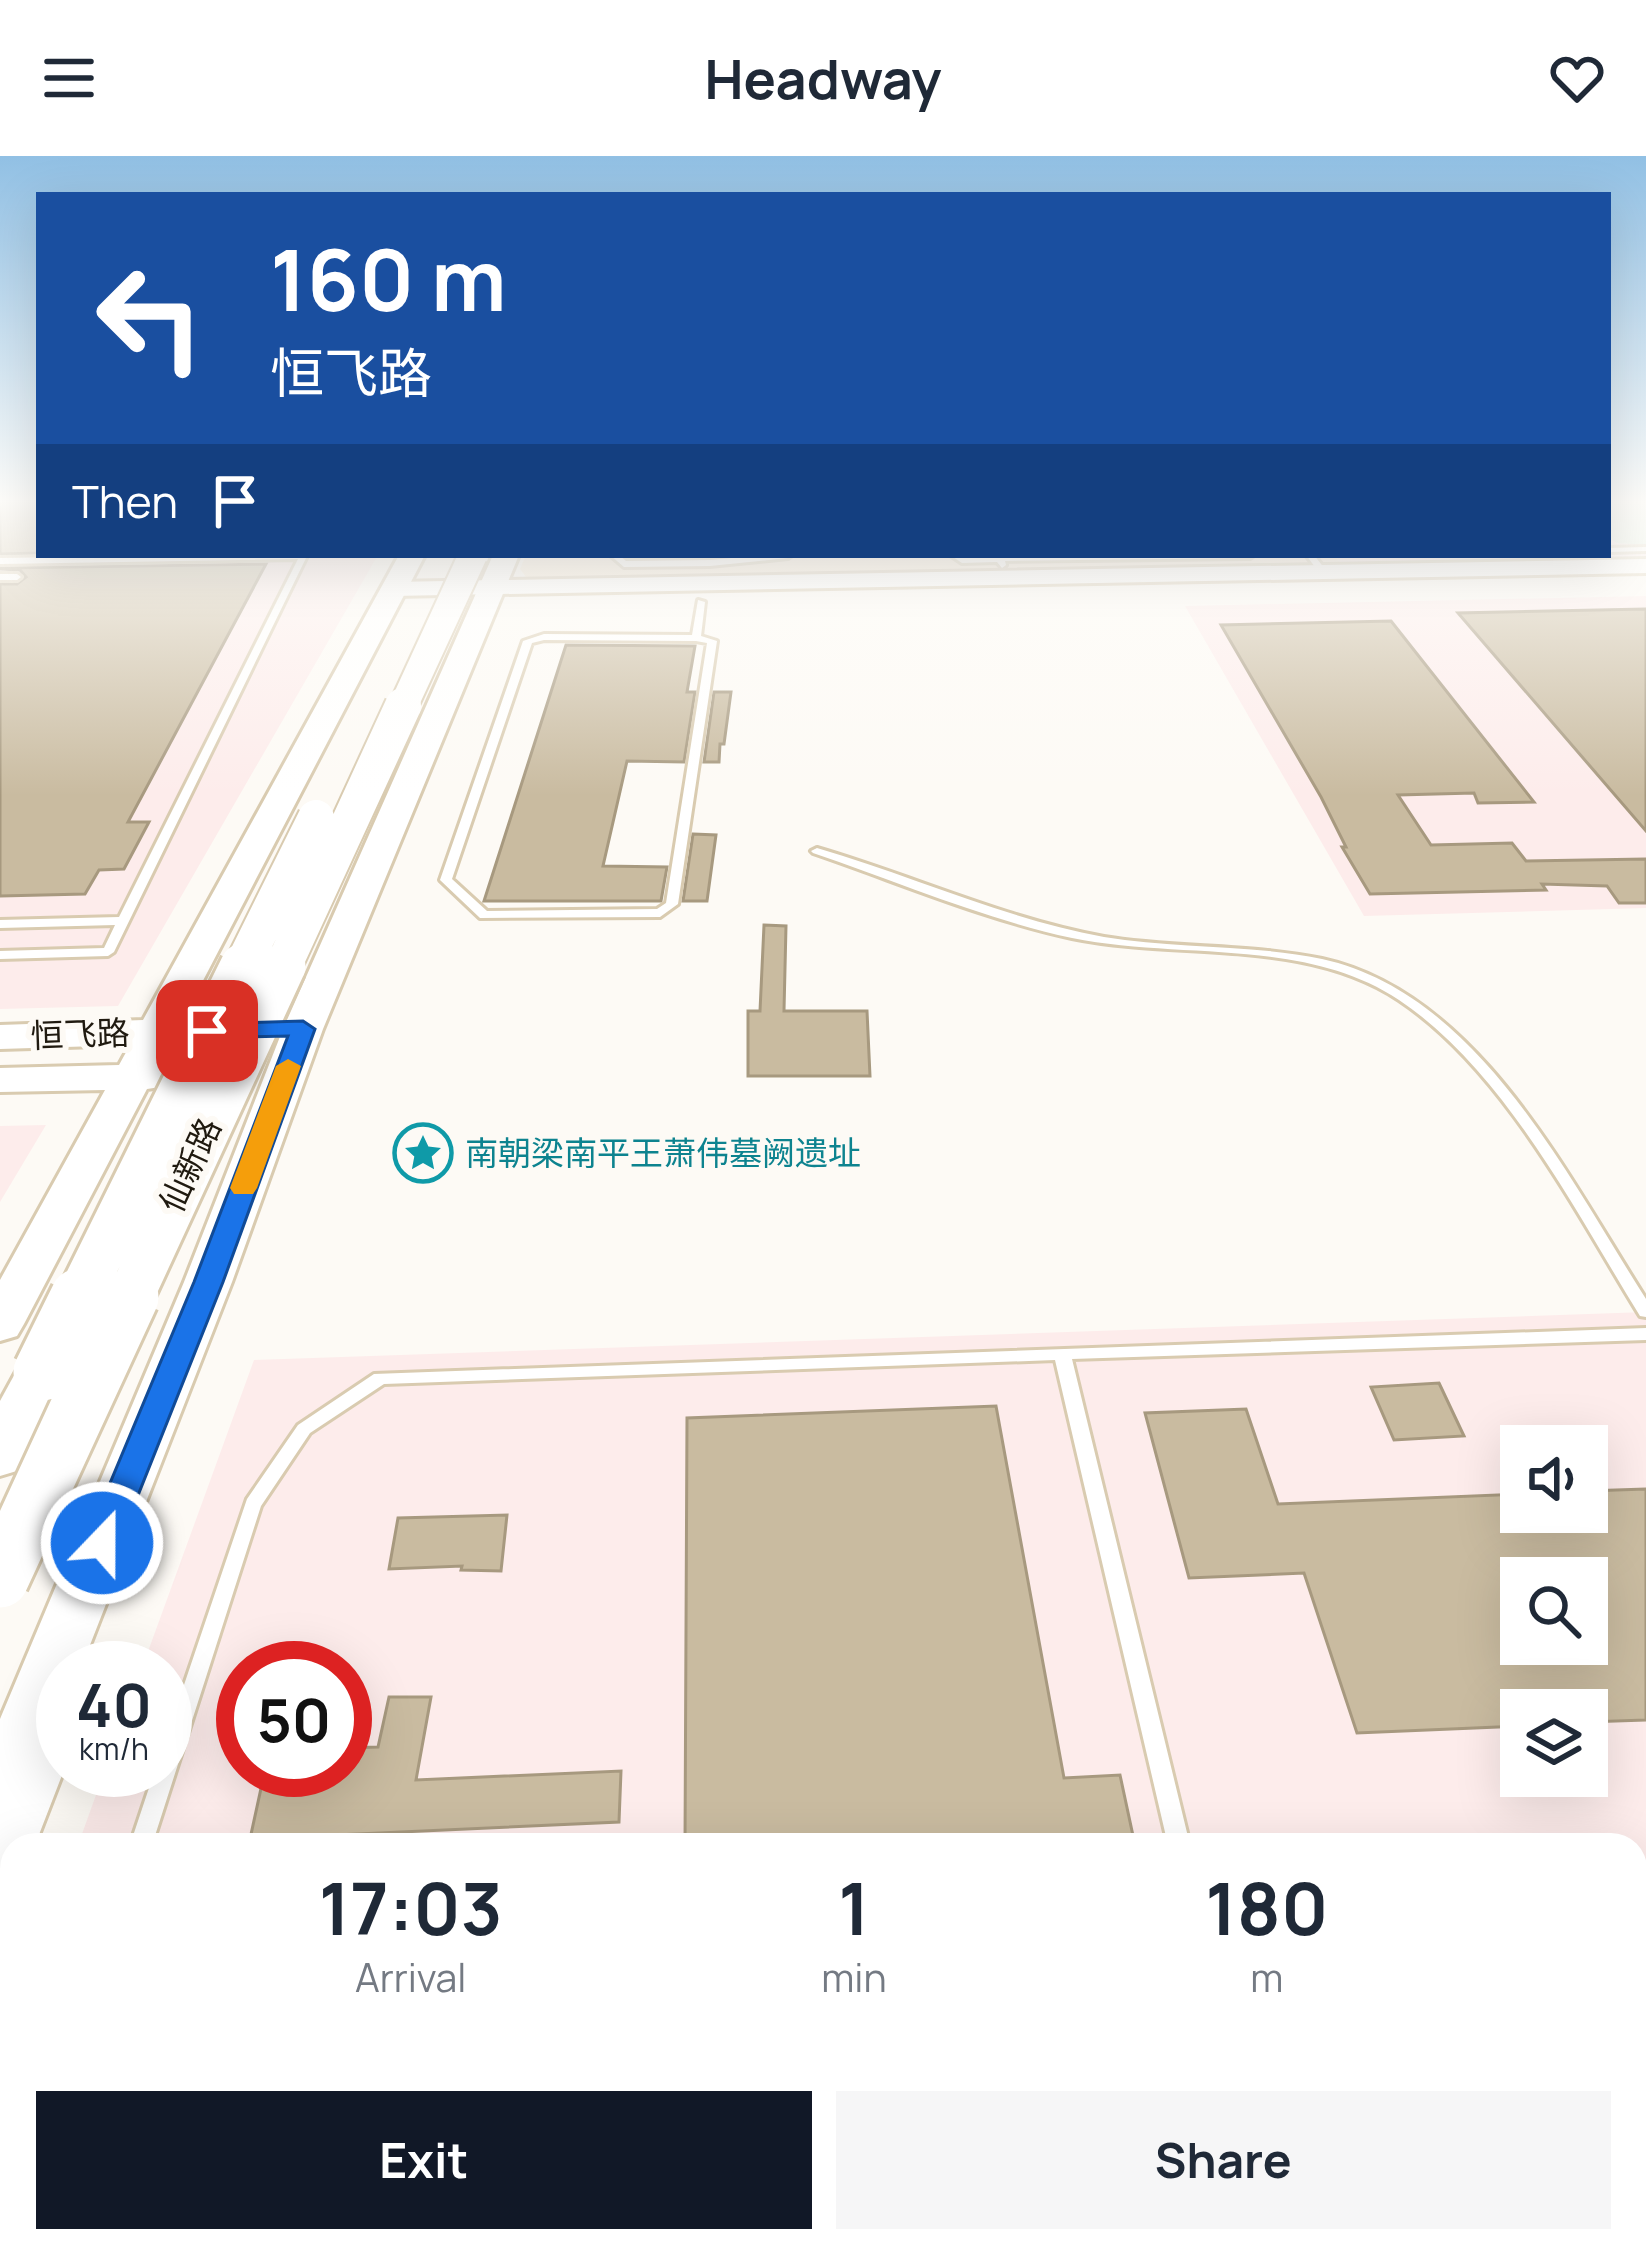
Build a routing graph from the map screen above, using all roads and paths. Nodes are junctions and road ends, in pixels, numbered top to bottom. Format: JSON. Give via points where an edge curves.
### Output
{"nodes":[{"id":1,"x":281,"y":600,"type":"edge"},
{"id":2,"x":387,"y":600,"type":"edge"},
{"id":3,"x":423,"y":600,"type":"edge"},
{"id":4,"x":476,"y":600,"type":"edge"},
{"id":5,"x":477,"y":600,"type":"edge"},
{"id":6,"x":676,"y":600,"type":"edge"},
{"id":7,"x":756,"y":600,"type":"edge"},
{"id":8,"x":700,"y":602,"type":"junction"},
{"id":9,"x":696,"y":638,"type":"junction"},
{"id":10,"x":817,"y":851,"type":"dead end"},
{"id":11,"x":124,"y":921,"type":"junction"},
{"id":12,"x":0,"y":924,"type":"edge"},
{"id":13,"x":0,"y":955,"type":"edge"},
{"id":14,"x":303,"y":1029,"type":"junction"},
{"id":15,"x":159,"y":1032,"type":"junction"},
{"id":16,"x":0,"y":1037,"type":"edge"},
{"id":17,"x":285,"y":1075,"type":"junction"},
{"id":18,"x":136,"y":1076,"type":"junction"},
{"id":19,"x":0,"y":1080,"type":"edge"},
{"id":20,"x":1646,"y":1312,"type":"edge"},
{"id":21,"x":0,"y":1324,"type":"edge"},
{"id":22,"x":1646,"y":1334,"type":"edge"},
{"id":23,"x":1062,"y":1354,"type":"junction"},
{"id":24,"x":153,"y":1417,"type":"junction"},
{"id":25,"x":0,"y":1455,"type":"edge"},
{"id":26,"x":0,"y":1579,"type":"edge"},
{"id":27,"x":86,"y":1641,"type":"edge"},
{"id":28,"x":36,"y":1763,"type":"edge"},
{"id":29,"x":0,"y":1794,"type":"edge"},
{"id":30,"x":7,"y":1833,"type":"edge"},
{"id":31,"x":145,"y":1833,"type":"edge"},
{"id":32,"x":1177,"y":1833,"type":"edge"}],
"edges":[{"from":1,"to":11,"type":"lane"},
{"from":2,"to":15,"type":"main road"},
{"from":3,"to":25,"type":"main road","name":"仙新路","bridge":true},
{"from":4,"to":26,"type":"main road","name":"仙新路","bridge":true},
{"from":5,"to":14,"type":"main road","name":"仙新路"},
{"from":6,"to":8,"type":"street"},
{"from":7,"to":8,"type":"street"},
{"from":8,"to":9,"type":"lane"},
{"from":9,"to":9,"type":"lane","via":[[712,641],[672,904],[660,914],[484,915],[446,880],[528,641]]},
{"from":10,"to":20,"type":"lane","via":[[1068,933],[1146,948],[1273,953],[1342,969],[1402,996],[1479,1061]]},
{"from":11,"to":12,"type":"lane"},
{"from":11,"to":13,"type":"lane","via":[[108,952]]},
{"from":14,"to":15,"type":"main road","name":"恒飞路"},
{"from":14,"to":17,"type":"main road","name":"仙新路"},
{"from":15,"to":16,"type":"main road","name":"恒飞路"},
{"from":15,"to":18,"type":"main road"},
{"from":17,"to":18,"type":"main road","name":"恒飞路"},
{"from":17,"to":24,"type":"main road","name":"仙新路"},
{"from":18,"to":19,"type":"main road","name":"恒飞路"},
{"from":18,"to":21,"type":"main road"},
{"from":22,"to":23,"type":"lane"},
{"from":23,"to":31,"type":"lane","via":[[380,1378],[304,1429],[254,1504]]},
{"from":23,"to":32,"type":"lane"},
{"from":24,"to":27,"type":"main road","name":"仙新路","via":[[117,1564]]},
{"from":24,"to":29,"type":"main road","name":"仙新路"},
{"from":28,"to":30,"type":"main road"}]}
